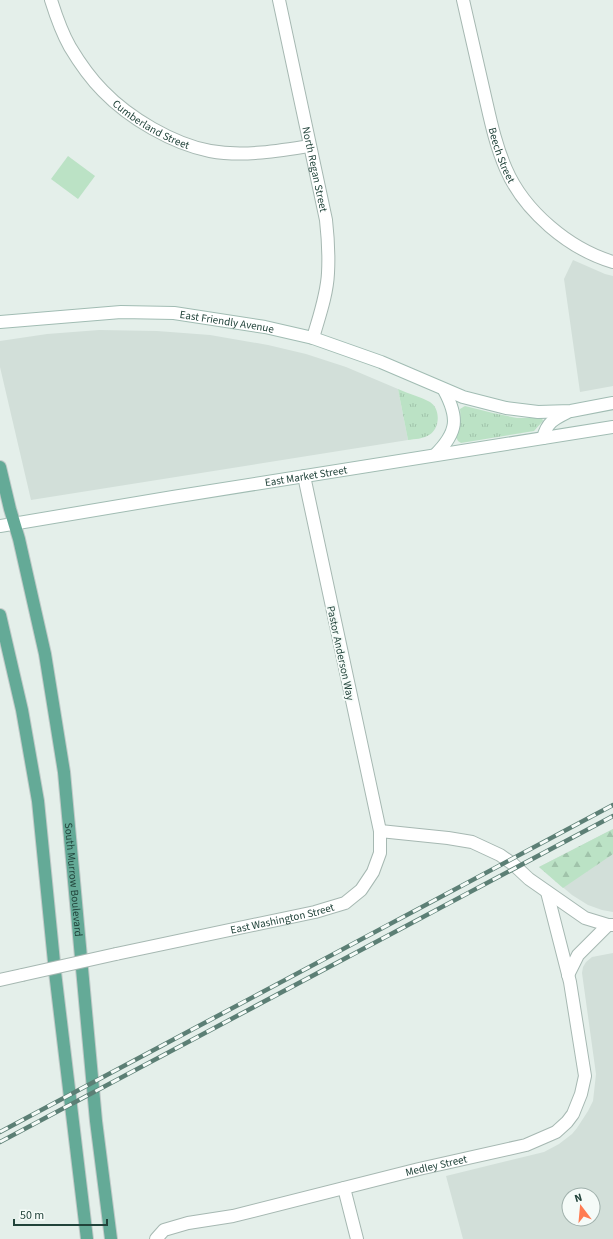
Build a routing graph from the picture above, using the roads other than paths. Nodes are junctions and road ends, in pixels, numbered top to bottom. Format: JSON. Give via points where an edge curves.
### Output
{"nodes":[{"id":1,"x":51,"y":0,"type":"edge"},
{"id":2,"x":281,"y":0,"type":"edge"},
{"id":3,"x":463,"y":0,"type":"edge"},
{"id":4,"x":309,"y":146,"type":"junction"},
{"id":5,"x":613,"y":262,"type":"edge"},
{"id":6,"x":0,"y":322,"type":"edge"},
{"id":7,"x":313,"y":338,"type":"junction"},
{"id":8,"x":444,"y":390,"type":"junction"},
{"id":9,"x":613,"y":403,"type":"edge"},
{"id":10,"x":571,"y":410,"type":"junction"},
{"id":11,"x":613,"y":427,"type":"edge"},
{"id":12,"x":543,"y":438,"type":"junction"},
{"id":13,"x":434,"y":455,"type":"junction"},
{"id":14,"x":0,"y":467,"type":"edge"},
{"id":15,"x":304,"y":476,"type":"junction"},
{"id":16,"x":14,"y":524,"type":"junction"},
{"id":17,"x":0,"y":526,"type":"edge"},
{"id":18,"x":0,"y":615,"type":"edge"},
{"id":19,"x":380,"y":831,"type":"junction"},
{"id":20,"x":547,"y":892,"type":"junction"},
{"id":21,"x":610,"y":925,"type":"edge"},
{"id":22,"x":568,"y":975,"type":"junction"},
{"id":23,"x":0,"y":980,"type":"edge"},
{"id":24,"x":344,"y":1188,"type":"junction"},
{"id":25,"x":87,"y":1239,"type":"edge"},
{"id":26,"x":111,"y":1239,"type":"edge"},
{"id":27,"x":156,"y":1239,"type":"edge"},
{"id":28,"x":357,"y":1239,"type":"edge"}],
"edges":[{"from":1,"to":4,"type":"street","name":"Cumberland Street","via":[[56,18],[70,47],[103,91],[155,130],[210,151],[267,153]]},
{"from":2,"to":4,"type":"street","name":"North Regan Street"},
{"from":3,"to":5,"type":"street","name":"Beech Street","via":[[492,127],[506,169],[516,188],[534,212],[551,228],[581,249]]},
{"from":4,"to":7,"type":"street","name":"North Regan Street","via":[[323,204],[329,252],[326,293]]},
{"from":6,"to":7,"type":"street","name":"East Friendly Avenue","via":[[121,312],[174,313],[265,327]]},
{"from":7,"to":8,"type":"street","name":"East Friendly Avenue","via":[[381,362]]},
{"from":8,"to":10,"type":"street","via":[[506,408],[538,412]]},
{"from":8,"to":13,"type":"street","via":[[454,416],[453,430],[448,440]]},
{"from":9,"to":10,"type":"street"},
{"from":10,"to":12,"type":"street","via":[[555,418],[547,426]]},
{"from":11,"to":12,"type":"street","name":"East Market Street"},
{"from":12,"to":13,"type":"street","name":"East Market Street"},
{"from":13,"to":15,"type":"street","name":"East Market Street"},
{"from":14,"to":16,"type":"main road","name":"South Murrow Boulevard"},
{"from":15,"to":16,"type":"street","name":"East Market Street"},
{"from":15,"to":19,"type":"street","name":"Pastor Anderson Way"},
{"from":16,"to":17,"type":"street","name":"East Market Street"},
{"from":16,"to":26,"type":"main road","name":"South Murrow Boulevard","via":[[45,654],[64,772],[96,1122]]},
{"from":18,"to":25,"type":"main road","via":[[22,710],[38,801],[55,972]]},
{"from":19,"to":20,"type":"street","via":[[472,842],[500,855]]},
{"from":19,"to":23,"type":"street","name":"East Washington Street","bridge":true,"via":[[380,853],[373,872],[361,890],[344,903],[315,912]]},
{"from":20,"to":21,"type":"street","via":[[585,918]]},
{"from":20,"to":22,"type":"street","name":"Medley Street"},
{"from":21,"to":22,"type":"street","via":[[578,955]]},
{"from":22,"to":24,"type":"street","name":"Medley Street","via":[[585,1076],[581,1094],[567,1122],[556,1132],[526,1145]]},
{"from":24,"to":27,"type":"street","name":"Medley Street","via":[[233,1216],[188,1223],[164,1230]]},
{"from":24,"to":28,"type":"street"}]}
